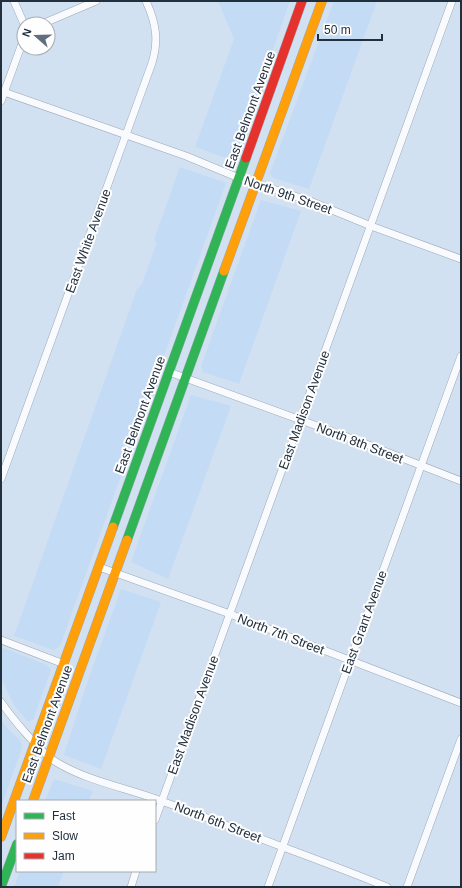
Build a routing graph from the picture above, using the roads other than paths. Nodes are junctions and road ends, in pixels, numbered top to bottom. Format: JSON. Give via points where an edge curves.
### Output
{"nodes":[{"id":1,"x":14,"y":1,"type":"edge"},
{"id":2,"x":96,"y":1,"type":"edge"},
{"id":3,"x":146,"y":1,"type":"edge"},
{"id":4,"x":302,"y":1,"type":"edge"},
{"id":5,"x":322,"y":1,"type":"edge"},
{"id":6,"x":452,"y":1,"type":"edge"},
{"id":7,"x":21,"y":16,"type":"edge"},
{"id":8,"x":56,"y":18,"type":"edge"},
{"id":9,"x":17,"y":56,"type":"edge"},
{"id":10,"x":3,"y":91,"type":"edge"},
{"id":11,"x":1,"y":101,"type":"edge"},
{"id":12,"x":127,"y":136,"type":"junction"},
{"id":13,"x":239,"y":178,"type":"junction"},
{"id":14,"x":255,"y":183,"type":"junction"},
{"id":15,"x":371,"y":226,"type":"junction"},
{"id":16,"x":461,"y":259,"type":"edge"},
{"id":17,"x":461,"y":356,"type":"edge"},
{"id":18,"x":169,"y":372,"type":"junction"},
{"id":19,"x":185,"y":378,"type":"junction"},
{"id":20,"x":300,"y":420,"type":"junction"},
{"id":21,"x":421,"y":466,"type":"junction"},
{"id":22,"x":1,"y":479,"type":"edge"},
{"id":23,"x":461,"y":481,"type":"edge"},
{"id":24,"x":99,"y":567,"type":"junction"},
{"id":25,"x":115,"y":573,"type":"junction"},
{"id":26,"x":230,"y":614,"type":"junction"},
{"id":27,"x":1,"y":640,"type":"edge"},
{"id":28,"x":350,"y":661,"type":"junction"},
{"id":29,"x":64,"y":664,"type":"junction"},
{"id":30,"x":1,"y":702,"type":"edge"},
{"id":31,"x":461,"y":703,"type":"edge"},
{"id":32,"x":461,"y":739,"type":"edge"},
{"id":33,"x":35,"y":743,"type":"junction"},
{"id":34,"x":49,"y":756,"type":"junction"},
{"id":35,"x":33,"y":800,"type":"edge"},
{"id":36,"x":162,"y":801,"type":"junction"},
{"id":37,"x":156,"y":817,"type":"edge"},
{"id":38,"x":1,"y":837,"type":"edge"},
{"id":39,"x":16,"y":847,"type":"edge"},
{"id":40,"x":283,"y":847,"type":"junction"},
{"id":41,"x":136,"y":872,"type":"edge"},
{"id":42,"x":1,"y":887,"type":"edge"},
{"id":43,"x":131,"y":887,"type":"edge"},
{"id":44,"x":268,"y":887,"type":"edge"},
{"id":45,"x":387,"y":887,"type":"edge"},
{"id":46,"x":407,"y":887,"type":"edge"}],
"edges":[{"from":1,"to":7,"type":"street"},
{"from":2,"to":8,"type":"street"},
{"from":3,"to":12,"type":"street","name":"East White Avenue","via":[[157,38],[156,50]]},
{"from":4,"to":13,"type":"main road","name":"East Belmont Avenue"},
{"from":5,"to":14,"type":"main road","name":"East Belmont Avenue"},
{"from":6,"to":15,"type":"street","name":"East Madison Avenue"},
{"from":9,"to":10,"type":"street"},
{"from":10,"to":11,"type":"street"},
{"from":10,"to":12,"type":"street","name":"North 9th Street"},
{"from":12,"to":13,"type":"street","name":"North 9th Street"},
{"from":12,"to":22,"type":"street","name":"East White Avenue"},
{"from":13,"to":14,"type":"street","name":"North 9th Street"},
{"from":13,"to":18,"type":"main road","name":"East Belmont Avenue"},
{"from":14,"to":15,"type":"street","name":"North 9th Street","via":[[310,201]]},
{"from":14,"to":19,"type":"main road","name":"East Belmont Avenue"},
{"from":15,"to":16,"type":"street","name":"North 9th Street"},
{"from":15,"to":20,"type":"street","name":"East Madison Avenue"},
{"from":17,"to":21,"type":"street","name":"East Grant Avenue"},
{"from":18,"to":19,"type":"street","name":"North 8th Street"},
{"from":18,"to":24,"type":"main road","name":"East Belmont Avenue"},
{"from":19,"to":20,"type":"street","name":"North 8th Street"},
{"from":19,"to":25,"type":"main road","name":"East Belmont Avenue"},
{"from":20,"to":21,"type":"street","name":"North 8th Street"},
{"from":20,"to":26,"type":"street","name":"East Madison Avenue"},
{"from":21,"to":23,"type":"street","name":"North 8th Street"},
{"from":21,"to":28,"type":"street","name":"East Grant Avenue"},
{"from":24,"to":25,"type":"street","name":"North 7th Street"},
{"from":24,"to":29,"type":"main road","name":"East Belmont Avenue"},
{"from":25,"to":26,"type":"street","name":"North 7th Street"},
{"from":25,"to":34,"type":"main road","name":"East Belmont Avenue"},
{"from":26,"to":28,"type":"street","name":"North 7th Street"},
{"from":26,"to":36,"type":"street","name":"East Madison Avenue"},
{"from":27,"to":29,"type":"street"},
{"from":28,"to":31,"type":"street","name":"North 7th Street"},
{"from":28,"to":40,"type":"street","name":"East Grant Avenue"},
{"from":29,"to":33,"type":"main road","name":"East Belmont Avenue"},
{"from":30,"to":33,"type":"street","name":"North 6th Street"},
{"from":32,"to":46,"type":"street"},
{"from":33,"to":34,"type":"street","name":"North 6th Street"},
{"from":33,"to":38,"type":"main road","name":"East Belmont Avenue"},
{"from":34,"to":35,"type":"main road","name":"East Belmont Avenue"},
{"from":34,"to":36,"type":"street","name":"North 6th Street","via":[[56,762],[100,782]]},
{"from":36,"to":37,"type":"street","name":"East Madison Avenue"},
{"from":36,"to":40,"type":"street","name":"North 6th Street"},
{"from":39,"to":42,"type":"main road"},
{"from":40,"to":44,"type":"street","name":"East Grant Avenue"},
{"from":40,"to":45,"type":"street","name":"North 6th Street"},
{"from":41,"to":43,"type":"street"}]}
